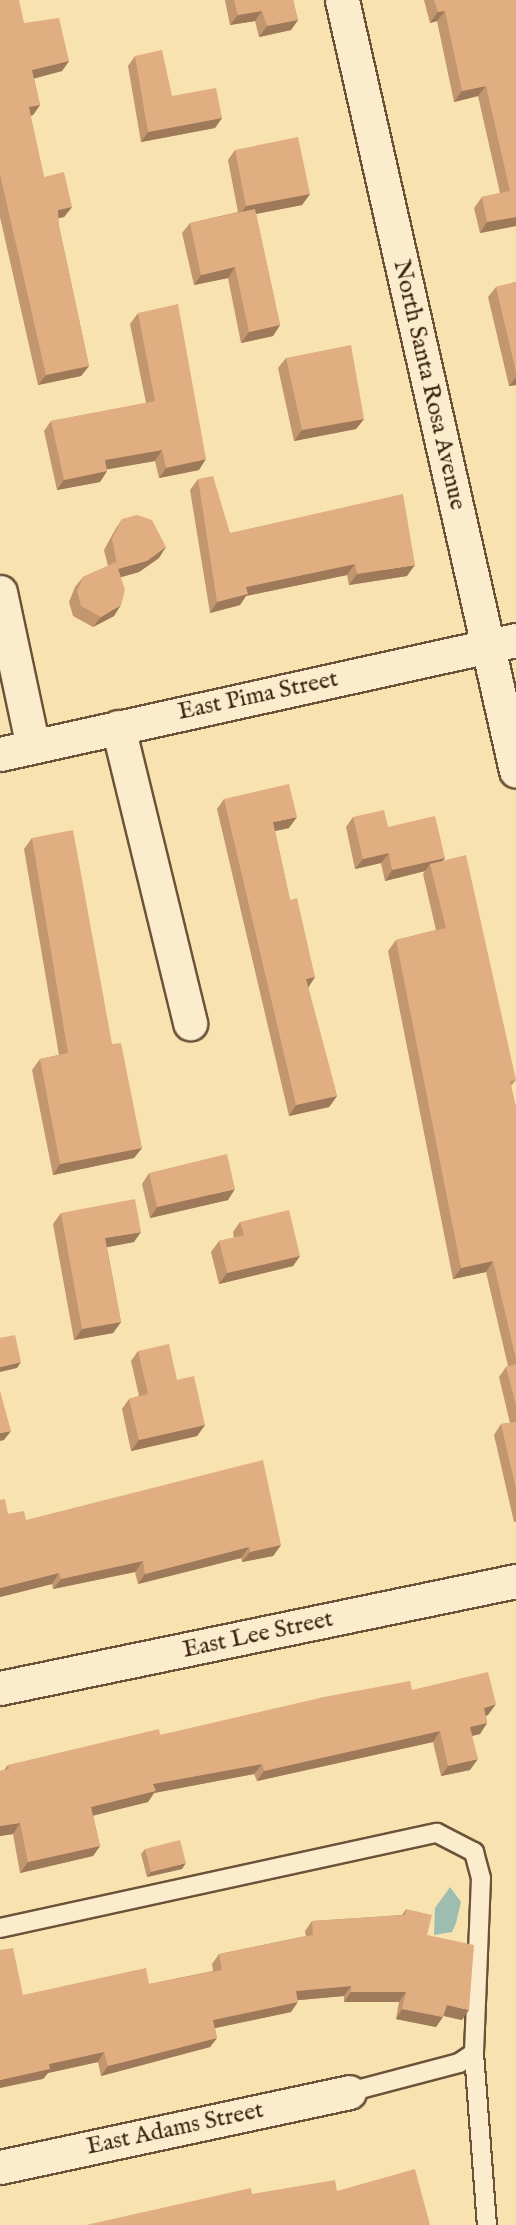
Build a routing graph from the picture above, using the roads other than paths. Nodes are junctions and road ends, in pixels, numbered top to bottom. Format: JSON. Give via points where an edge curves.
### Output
{"nodes":[{"id":1,"x":342,"y":0,"type":"edge"},
{"id":2,"x":0,"y":592,"type":"edge"},
{"id":3,"x":502,"y":643,"type":"edge"},
{"id":4,"x":118,"y":727,"type":"junction"},
{"id":5,"x":33,"y":747,"type":"junction"},
{"id":6,"x":0,"y":754,"type":"edge"},
{"id":7,"x":516,"y":771,"type":"edge"},
{"id":8,"x":190,"y":1023,"type":"dead end"},
{"id":9,"x":516,"y":1581,"type":"edge"},
{"id":10,"x":0,"y":1688,"type":"edge"},
{"id":11,"x":0,"y":1928,"type":"edge"},
{"id":12,"x":474,"y":2053,"type":"junction"},
{"id":13,"x":349,"y":2092,"type":"joint"},
{"id":14,"x":0,"y":2167,"type":"edge"},
{"id":15,"x":487,"y":2225,"type":"edge"}],
"edges":[{"from":1,"to":3,"type":"street","name":"North Santa Rosa Avenue"},
{"from":2,"to":5,"type":"street"},
{"from":3,"to":4,"type":"street","name":"East Pima Street"},
{"from":3,"to":7,"type":"street","name":"North Santa Rosa Avenue"},
{"from":4,"to":5,"type":"street","name":"East Pima Street"},
{"from":4,"to":8,"type":"street"},
{"from":5,"to":6,"type":"street","name":"East Pima Street"},
{"from":9,"to":10,"type":"street","name":"East Lee Street"},
{"from":11,"to":12,"type":"lane","via":[[437,1833],[474,1852],[481,1878]]},
{"from":12,"to":13,"type":"lane","via":[[459,2063]]},
{"from":12,"to":15,"type":"lane"},
{"from":13,"to":14,"type":"street","name":"East Adams Street"}]}
